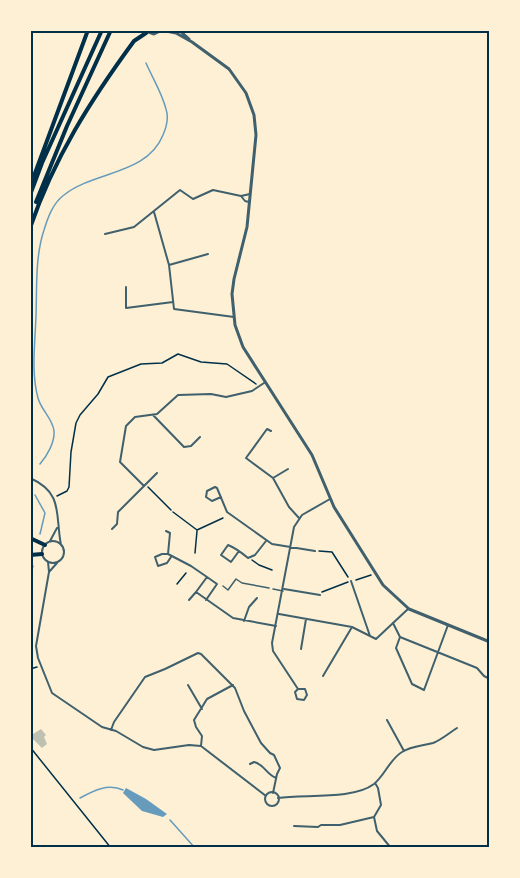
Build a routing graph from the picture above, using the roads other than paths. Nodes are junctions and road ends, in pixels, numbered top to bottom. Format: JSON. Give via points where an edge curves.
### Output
{"nodes":[{"id":1,"x":88,"y":30,"type":"edge"},
{"id":2,"x":102,"y":30,"type":"edge"},
{"id":3,"x":111,"y":30,"type":"edge"},
{"id":4,"x":161,"y":30,"type":"edge"},
{"id":5,"x":179,"y":30,"type":"edge"},
{"id":6,"x":144,"y":31,"type":"edge"},
{"id":7,"x":192,"y":42,"type":"junction"},
{"id":8,"x":30,"y":189,"type":"edge"},
{"id":9,"x":250,"y":194,"type":"junction"},
{"id":10,"x":30,"y":195,"type":"edge"},
{"id":11,"x":241,"y":196,"type":"junction"},
{"id":12,"x":249,"y":202,"type":"junction"},
{"id":13,"x":154,"y":211,"type":"junction"},
{"id":14,"x":30,"y":227,"type":"edge"},
{"id":15,"x":105,"y":234,"type":"dead end"},
{"id":16,"x":208,"y":254,"type":"dead end"},
{"id":17,"x":169,"y":265,"type":"junction"},
{"id":18,"x":126,"y":287,"type":"dead end"},
{"id":19,"x":173,"y":302,"type":"junction"},
{"id":20,"x":234,"y":317,"type":"junction"},
{"id":21,"x":264,"y":383,"type":"junction"},
{"id":22,"x":153,"y":415,"type":"junction"},
{"id":23,"x":271,"y":432,"type":"dead end"},
{"id":24,"x":200,"y":437,"type":"dead end"},
{"id":25,"x":288,"y":469,"type":"dead end"},
{"id":26,"x":157,"y":473,"type":"dead end"},
{"id":27,"x":30,"y":478,"type":"edge"},
{"id":28,"x":273,"y":478,"type":"junction"},
{"id":29,"x":145,"y":485,"type":"junction"},
{"id":30,"x":221,"y":497,"type":"junction"},
{"id":31,"x":330,"y":499,"type":"junction"},
{"id":32,"x":299,"y":518,"type":"junction"},
{"id":33,"x":58,"y":526,"type":"junction"},
{"id":34,"x":112,"y":529,"type":"dead end"},
{"id":35,"x":166,"y":531,"type":"dead end"},
{"id":36,"x":30,"y":538,"type":"edge"},
{"id":37,"x":266,"y":541,"type":"junction"},
{"id":38,"x":50,"y":542,"type":"junction"},
{"id":39,"x":45,"y":544,"type":"junction"},
{"id":40,"x":61,"y":545,"type":"junction"},
{"id":41,"x":290,"y":547,"type":"junction"},
{"id":42,"x":239,"y":551,"type":"junction"},
{"id":43,"x":315,"y":551,"type":"road end"},
{"id":44,"x":42,"y":554,"type":"junction"},
{"id":45,"x":30,"y":555,"type":"edge"},
{"id":46,"x":169,"y":556,"type":"junction"},
{"id":47,"x":48,"y":562,"type":"junction"},
{"id":48,"x":58,"y":562,"type":"junction"},
{"id":49,"x":49,"y":572,"type":"junction"},
{"id":50,"x":207,"y":577,"type":"junction"},
{"id":51,"x":351,"y":581,"type":"road end"},
{"id":52,"x":223,"y":586,"type":"dead end"},
{"id":53,"x":269,"y":588,"type":"dead end"},
{"id":54,"x":273,"y":589,"type":"dead end"},
{"id":55,"x":283,"y":590,"type":"junction"},
{"id":56,"x":196,"y":592,"type":"junction"},
{"id":57,"x":320,"y":595,"type":"road end"},
{"id":58,"x":257,"y":598,"type":"dead end"},
{"id":59,"x":189,"y":600,"type":"dead end"},
{"id":60,"x":206,"y":600,"type":"junction"},
{"id":61,"x":409,"y":609,"type":"junction"},
{"id":62,"x":279,"y":614,"type":"junction"},
{"id":63,"x":306,"y":619,"type":"junction"},
{"id":64,"x":244,"y":621,"type":"junction"},
{"id":65,"x":393,"y":623,"type":"junction"},
{"id":66,"x":448,"y":625,"type":"junction"},
{"id":67,"x":276,"y":626,"type":"junction"},
{"id":68,"x":352,"y":627,"type":"junction"},
{"id":69,"x":370,"y":636,"type":"junction"},
{"id":70,"x":400,"y":637,"type":"junction"},
{"id":71,"x":490,"y":642,"type":"edge"},
{"id":72,"x":301,"y":649,"type":"dead end"},
{"id":73,"x":437,"y":651,"type":"junction"},
{"id":74,"x":323,"y":676,"type":"dead end"},
{"id":75,"x":490,"y":679,"type":"edge"},
{"id":76,"x":189,"y":685,"type":"dead end"},
{"id":77,"x":233,"y":685,"type":"junction"},
{"id":78,"x":298,"y":689,"type":"junction"},
{"id":79,"x":202,"y":709,"type":"junction"},
{"id":80,"x":387,"y":720,"type":"dead end"},
{"id":81,"x":457,"y":728,"type":"dead end"},
{"id":82,"x":111,"y":730,"type":"junction"},
{"id":83,"x":201,"y":746,"type":"junction"},
{"id":84,"x":404,"y":751,"type":"junction"},
{"id":85,"x":250,"y":764,"type":"dead end"},
{"id":86,"x":276,"y":778,"type":"junction"},
{"id":87,"x":375,"y":783,"type":"junction"},
{"id":88,"x":273,"y":793,"type":"junction"},
{"id":89,"x":266,"y":796,"type":"junction"},
{"id":90,"x":278,"y":798,"type":"junction"},
{"id":91,"x":374,"y":817,"type":"junction"},
{"id":92,"x":294,"y":826,"type":"dead end"},
{"id":93,"x":392,"y":848,"type":"edge"}],
"edges":[{"from":1,"to":8,"type":"highway"},
{"from":2,"to":10,"type":"highway"},
{"from":3,"to":14,"type":"highway","via":[[46,176]]},
{"from":4,"to":6,"type":"street","via":[[154,34]]},
{"from":4,"to":7,"type":"street"},
{"from":5,"to":7,"type":"street"},
{"from":6,"to":14,"type":"highway","via":[[80,118],[53,169]]},
{"from":7,"to":9,"type":"street","via":[[229,69],[251,105],[256,135]]},
{"from":9,"to":11,"type":"street"},
{"from":9,"to":12,"type":"street"},
{"from":11,"to":12,"type":"street"},
{"from":11,"to":13,"type":"street","via":[[213,190],[193,200],[180,190]]},
{"from":12,"to":20,"type":"street","via":[[232,294]]},
{"from":13,"to":15,"type":"street","via":[[134,227]]},
{"from":13,"to":17,"type":"street"},
{"from":16,"to":17,"type":"street"},
{"from":17,"to":19,"type":"street"},
{"from":18,"to":19,"type":"street","via":[[126,308]]},
{"from":19,"to":20,"type":"street","via":[[174,309]]},
{"from":20,"to":21,"type":"street","via":[[243,347]]},
{"from":21,"to":22,"type":"street","via":[[252,391],[226,397],[178,394]]},
{"from":21,"to":31,"type":"street","via":[[312,455]]},
{"from":22,"to":24,"type":"street","via":[[184,447]]},
{"from":22,"to":29,"type":"street","via":[[135,417],[126,426],[120,462]]},
{"from":23,"to":28,"type":"street","via":[[267,429],[246,458]]},
{"from":25,"to":28,"type":"street"},
{"from":26,"to":29,"type":"street"},
{"from":27,"to":33,"type":"street","via":[[53,497],[58,507]]},
{"from":28,"to":32,"type":"street"},
{"from":29,"to":34,"type":"street","via":[[118,512],[117,524]]},
{"from":30,"to":30,"type":"street","via":[[215,487],[207,491],[206,497],[212,501]]},
{"from":30,"to":37,"type":"street","via":[[227,512]]},
{"from":31,"to":32,"type":"street"},
{"from":31,"to":61,"type":"street","via":[[383,585]]},
{"from":32,"to":41,"type":"street"},
{"from":33,"to":38,"type":"street"},
{"from":33,"to":40,"type":"street"},
{"from":35,"to":46,"type":"street","via":[[170,533]]},
{"from":36,"to":39,"type":"highway"},
{"from":37,"to":41,"type":"street"},
{"from":37,"to":42,"type":"street","via":[[248,558]]},
{"from":38,"to":39,"type":"street"},
{"from":38,"to":40,"type":"street"},
{"from":39,"to":44,"type":"street"},
{"from":40,"to":48,"type":"street","via":[[64,554]]},
{"from":41,"to":43,"type":"street"},
{"from":41,"to":55,"type":"street"},
{"from":42,"to":42,"type":"street","via":[[228,545],[221,555],[231,562]]},
{"from":44,"to":45,"type":"highway"},
{"from":44,"to":47,"type":"street"},
{"from":46,"to":46,"type":"street","via":[[155,557],[158,567],[167,563]]},
{"from":46,"to":50,"type":"street"},
{"from":47,"to":48,"type":"street"},
{"from":47,"to":49,"type":"street"},
{"from":48,"to":49,"type":"street"},
{"from":49,"to":82,"type":"street","via":[[36,646],[41,666],[52,693]]},
{"from":50,"to":56,"type":"street"},
{"from":50,"to":60,"type":"street","via":[[219,584]]},
{"from":51,"to":69,"type":"street"},
{"from":52,"to":53,"type":"street","via":[[228,590],[236,579]]},
{"from":54,"to":55,"type":"street"},
{"from":55,"to":57,"type":"street"},
{"from":55,"to":62,"type":"street"},
{"from":56,"to":59,"type":"street"},
{"from":56,"to":60,"type":"street"},
{"from":58,"to":64,"type":"street"},
{"from":60,"to":64,"type":"street","via":[[232,618]]},
{"from":61,"to":65,"type":"street"},
{"from":61,"to":66,"type":"street"},
{"from":62,"to":63,"type":"street"},
{"from":62,"to":67,"type":"street"},
{"from":63,"to":68,"type":"street"},
{"from":63,"to":72,"type":"street"},
{"from":64,"to":67,"type":"street"},
{"from":65,"to":69,"type":"street","via":[[376,639]]},
{"from":65,"to":70,"type":"street"},
{"from":66,"to":71,"type":"street"},
{"from":66,"to":73,"type":"street"},
{"from":67,"to":78,"type":"street","via":[[273,651]]},
{"from":68,"to":69,"type":"street"},
{"from":68,"to":74,"type":"street"},
{"from":70,"to":73,"type":"street"},
{"from":70,"to":73,"type":"street","via":[[396,648],[404,669],[412,684],[424,690]]},
{"from":73,"to":75,"type":"street","via":[[477,668]]},
{"from":76,"to":79,"type":"street"},
{"from":77,"to":79,"type":"street","via":[[207,699]]},
{"from":77,"to":82,"type":"street","via":[[198,653],[145,677]]},
{"from":77,"to":86,"type":"street","via":[[261,743],[278,762]]},
{"from":78,"to":78,"type":"street","via":[[297,699],[307,698],[307,692]]},
{"from":79,"to":83,"type":"street","via":[[194,720],[202,736]]},
{"from":80,"to":84,"type":"street"},
{"from":81,"to":84,"type":"street","via":[[436,741]]},
{"from":82,"to":83,"type":"street","via":[[154,750]]},
{"from":83,"to":89,"type":"street"},
{"from":84,"to":87,"type":"street"},
{"from":85,"to":86,"type":"street","via":[[260,764]]},
{"from":86,"to":88,"type":"street"},
{"from":87,"to":90,"type":"street","via":[[331,795]]},
{"from":87,"to":91,"type":"street","via":[[381,805]]},
{"from":88,"to":89,"type":"street"},
{"from":88,"to":90,"type":"street"},
{"from":89,"to":90,"type":"street","via":[[270,806]]},
{"from":91,"to":92,"type":"street","via":[[340,825]]},
{"from":91,"to":93,"type":"street","via":[[377,831]]}]}
